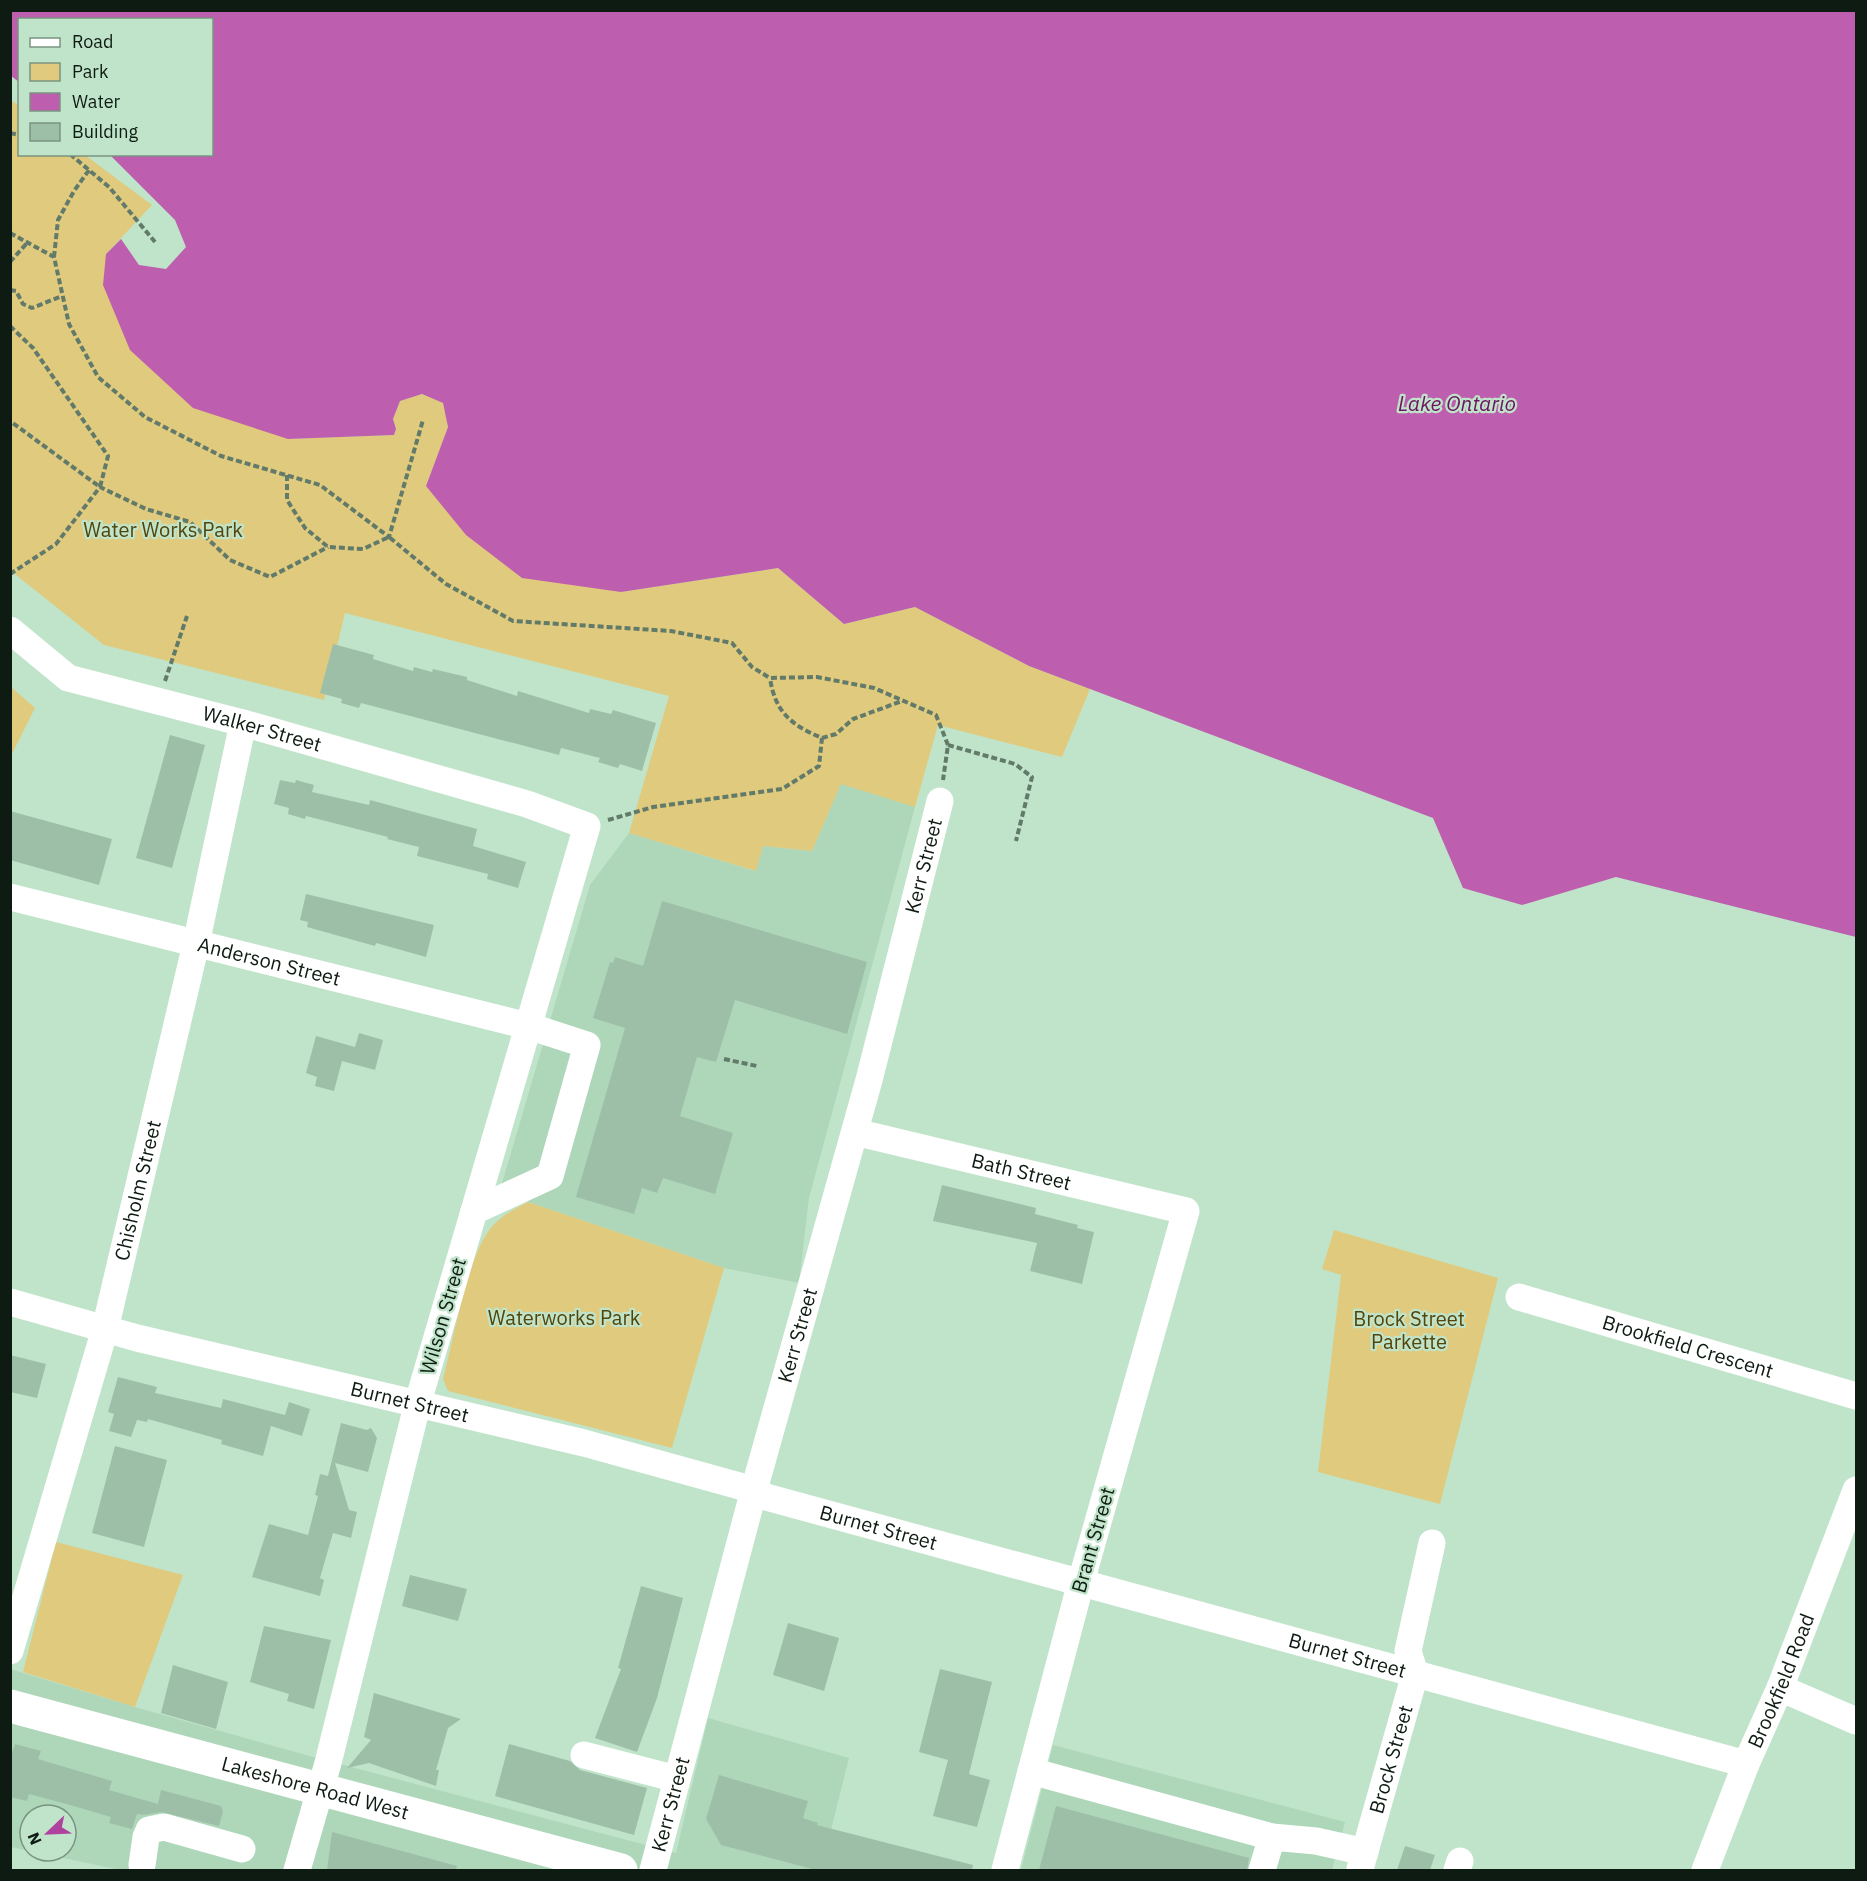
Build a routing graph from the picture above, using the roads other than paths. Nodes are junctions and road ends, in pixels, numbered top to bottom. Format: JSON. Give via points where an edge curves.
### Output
{"nodes":[{"id":1,"x":10,"y":630,"type":"edge"},
{"id":2,"x":243,"y":723,"type":"junction"},
{"id":3,"x":940,"y":801,"type":"road end"},
{"id":4,"x":586,"y":826,"type":"joint"},
{"id":5,"x":10,"y":897,"type":"edge"},
{"id":6,"x":196,"y":944,"type":"junction"},
{"id":7,"x":528,"y":1026,"type":"junction"},
{"id":8,"x":855,"y":1132,"type":"junction"},
{"id":9,"x":474,"y":1211,"type":"junction"},
{"id":10,"x":1186,"y":1211,"type":"joint"},
{"id":11,"x":1519,"y":1297,"type":"dead end"},
{"id":12,"x":10,"y":1302,"type":"edge"},
{"id":13,"x":105,"y":1329,"type":"junction"},
{"id":14,"x":1857,"y":1396,"type":"edge"},
{"id":15,"x":418,"y":1402,"type":"junction"},
{"id":16,"x":754,"y":1490,"type":"junction"},
{"id":17,"x":1857,"y":1490,"type":"edge"},
{"id":18,"x":1432,"y":1543,"type":"dead end"},
{"id":19,"x":1082,"y":1582,"type":"junction"},
{"id":20,"x":16,"y":1611,"type":"edge"},
{"id":21,"x":10,"y":1651,"type":"edge"},
{"id":22,"x":1415,"y":1674,"type":"junction"},
{"id":23,"x":1780,"y":1688,"type":"junction"},
{"id":24,"x":10,"y":1706,"type":"edge"},
{"id":25,"x":1857,"y":1721,"type":"edge"},
{"id":26,"x":584,"y":1755,"type":"dead end"},
{"id":27,"x":1746,"y":1764,"type":"junction"},
{"id":28,"x":1031,"y":1771,"type":"junction"},
{"id":29,"x":677,"y":1779,"type":"junction"},
{"id":30,"x":321,"y":1791,"type":"junction"},
{"id":31,"x":1272,"y":1837,"type":"junction"},
{"id":32,"x":242,"y":1848,"type":"dead end"},
{"id":33,"x":1363,"y":1862,"type":"edge"},
{"id":34,"x":142,"y":1865,"type":"dead end"},
{"id":35,"x":297,"y":1870,"type":"edge"},
{"id":36,"x":621,"y":1870,"type":"edge"},
{"id":37,"x":653,"y":1870,"type":"edge"},
{"id":38,"x":1005,"y":1870,"type":"edge"},
{"id":39,"x":1262,"y":1870,"type":"edge"},
{"id":40,"x":1705,"y":1870,"type":"edge"}],
"edges":[{"from":1,"to":2,"type":"street","name":"Walker Street","via":[[68,678]]},
{"from":2,"to":4,"type":"street","name":"Walker Street","via":[[527,804]]},
{"from":2,"to":6,"type":"street","name":"Chisholm Street"},
{"from":3,"to":8,"type":"street","name":"Kerr Street"},
{"from":4,"to":7,"type":"street","name":"Wilson Street"},
{"from":5,"to":6,"type":"street","name":"Anderson Street"},
{"from":6,"to":7,"type":"street","name":"Anderson Street"},
{"from":6,"to":13,"type":"street","name":"Chisholm Street"},
{"from":7,"to":9,"type":"street","name":"Wilson Street"},
{"from":7,"to":9,"type":"street","name":"Anderson Street","via":[[587,1045],[550,1176]]},
{"from":8,"to":10,"type":"street","name":"Bath Street"},
{"from":8,"to":16,"type":"street","name":"Kerr Street"},
{"from":9,"to":15,"type":"street","name":"Wilson Street"},
{"from":10,"to":19,"type":"street","name":"Brant Street"},
{"from":11,"to":14,"type":"street","name":"Brookfield Crescent"},
{"from":12,"to":13,"type":"street","name":"Burnet Street"},
{"from":13,"to":15,"type":"street","name":"Burnet Street"},
{"from":13,"to":20,"type":"street","name":"Chisholm Street"},
{"from":15,"to":16,"type":"street","name":"Burnet Street"},
{"from":15,"to":30,"type":"street","name":"Wilson Street"},
{"from":16,"to":19,"type":"street","name":"Burnet Street","via":[[766,1497]]},
{"from":16,"to":29,"type":"street","name":"Kerr Street"},
{"from":17,"to":23,"type":"street","name":"Brookfield Road"},
{"from":18,"to":22,"type":"street","name":"Brock Street","via":[[1408,1650]]},
{"from":19,"to":22,"type":"street","name":"Burnet Street"},
{"from":19,"to":28,"type":"street","name":"Brant Street"},
{"from":20,"to":21,"type":"street","name":"Chisholm Street"},
{"from":22,"to":27,"type":"street","name":"Burnet Street"},
{"from":22,"to":33,"type":"street","name":"Brock Street"},
{"from":23,"to":25,"type":"street"},
{"from":23,"to":27,"type":"street","name":"Brookfield Road"},
{"from":24,"to":30,"type":"main road","name":"Lakeshore Road West"},
{"from":26,"to":29,"type":"street"},
{"from":27,"to":40,"type":"street","name":"Brookfield Road"},
{"from":28,"to":31,"type":"street"},
{"from":28,"to":38,"type":"street","name":"Brant Street"},
{"from":29,"to":37,"type":"street","name":"Kerr Street"},
{"from":30,"to":35,"type":"street","name":"Wilson Street"},
{"from":30,"to":36,"type":"main road","name":"Lakeshore Road West"},
{"from":31,"to":33,"type":"street","via":[[1316,1841]]},
{"from":31,"to":39,"type":"street"},
{"from":32,"to":34,"type":"street","via":[[164,1827],[149,1830]]}]}
